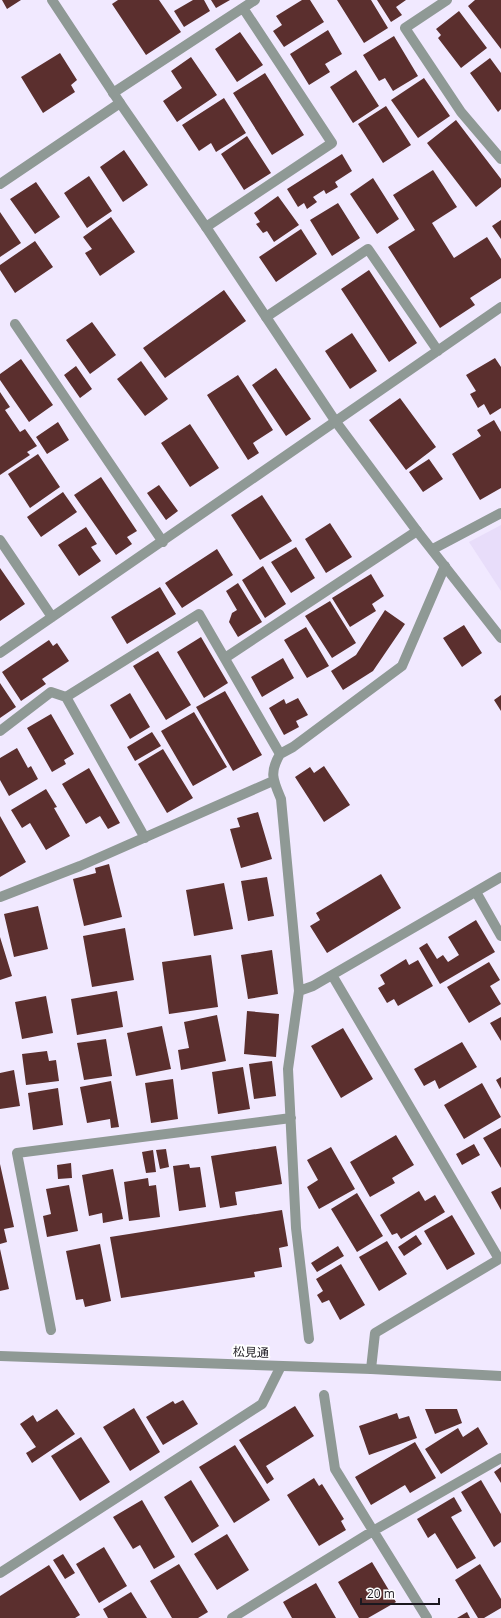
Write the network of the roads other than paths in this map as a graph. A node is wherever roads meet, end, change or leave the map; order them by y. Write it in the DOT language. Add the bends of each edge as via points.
graph roads {
  1 [pos="52,0"];
  2 [pos="255,0"];
  3 [pos="447,0"];
  4 [pos="243,8"];
  5 [pos="113,93"];
  6 [pos="120,103"];
  7 [pos="501,159"];
  8 [pos="0,184"];
  9 [pos="206,227"];
  10 [pos="501,308"];
  11 [pos="266,317"];
  12 [pos="15,324"];
  13 [pos="438,350"];
  14 [pos="336,422"];
  15 [pos="501,513"];
  16 [pos="417,532"];
  17 [pos="0,540"];
  18 [pos="162,542"];
  19 [pos="433,549"];
  20 [pos="445,566"];
  21 [pos="52,617"];
  22 [pos="501,638"];
  23 [pos="0,653"];
  24 [pos="225,658"];
  25 [pos="66,697"];
  26 [pos="0,731"];
  27 [pos="280,754"];
  28 [pos="273,781"];
  29 [pos="145,838"];
  30 [pos="501,877"];
  31 [pos="476,892"];
  32 [pos="0,897"];
  33 [pos="501,936"];
  34 [pos="332,975"];
  35 [pos="299,991"];
  36 [pos="291,1118"];
  37 [pos="500,1258"];
  38 [pos="51,1330"];
  39 [pos="309,1339"];
  40 [pos="0,1356"];
  41 [pos="281,1366"];
  42 [pos="371,1369"];
  43 [pos="501,1376"];
  44 [pos="324,1395"];
  45 [pos="501,1458"];
  46 [pos="373,1532"];
  47 [pos="0,1573"];
  48 [pos="232,1618"];
  49 [pos="427,1618"];
  1 -- 5 [label="street"];
  2 -- 4 [label="street"];
  3 -- 7 [label="street" via="404,28 461,112"];
  4 -- 5 [label="street"];
  4 -- 9 [label="street" via="332,143"];
  5 -- 6 [label="street"];
  6 -- 8 [label="street"];
  6 -- 9 [label="street"];
  9 -- 11 [label="street"];
  10 -- 13 [label="street"];
  11 -- 13 [label="street" via="368,249"];
  11 -- 14 [label="street"];
  12 -- 18 [label="street"];
  13 -- 14 [label="street"];
  14 -- 16 [label="street"];
  14 -- 18 [label="street"];
  15 -- 19 [label="street"];
  16 -- 19 [label="street"];
  16 -- 24 [label="street"];
  17 -- 21 [label="street"];
  18 -- 21 [label="street"];
  19 -- 20 [label="street"];
  20 -- 22 [label="street"];
  20 -- 27 [label="street" via="402,666"];
  21 -- 23 [label="street"];
  24 -- 25 [label="street" via="199,614"];
  24 -- 27 [label="street"];
  25 -- 26 [label="street" via="51,692"];
  25 -- 29 [label="street"];
  27 -- 28 [label="street" via="273,766"];
  28 -- 29 [label="street"];
  28 -- 35 [label="street" via="281,799"];
  29 -- 32 [label="street"];
  30 -- 31 [label="street"];
  31 -- 33 [label="street"];
  31 -- 34 [label="street"];
  34 -- 35 [label="street"];
  34 -- 37 [label="street"];
  35 -- 36 [label="street" via="288,1068"];
  36 -- 38 [label="street" via="17,1153"];
  36 -- 39 [label="street" via="296,1228"];
  37 -- 42 [label="street" via="375,1333"];
  40 -- 41 [label="street, 松見通"];
  41 -- 42 [label="street, 松見通"];
  41 -- 47 [label="street" via="262,1404"];
  42 -- 43 [label="street, 松見通"];
  44 -- 46 [label="street" via="335,1469"];
  45 -- 46 [label="street"];
  46 -- 48 [label="street"];
  46 -- 49 [label="street"];
}
